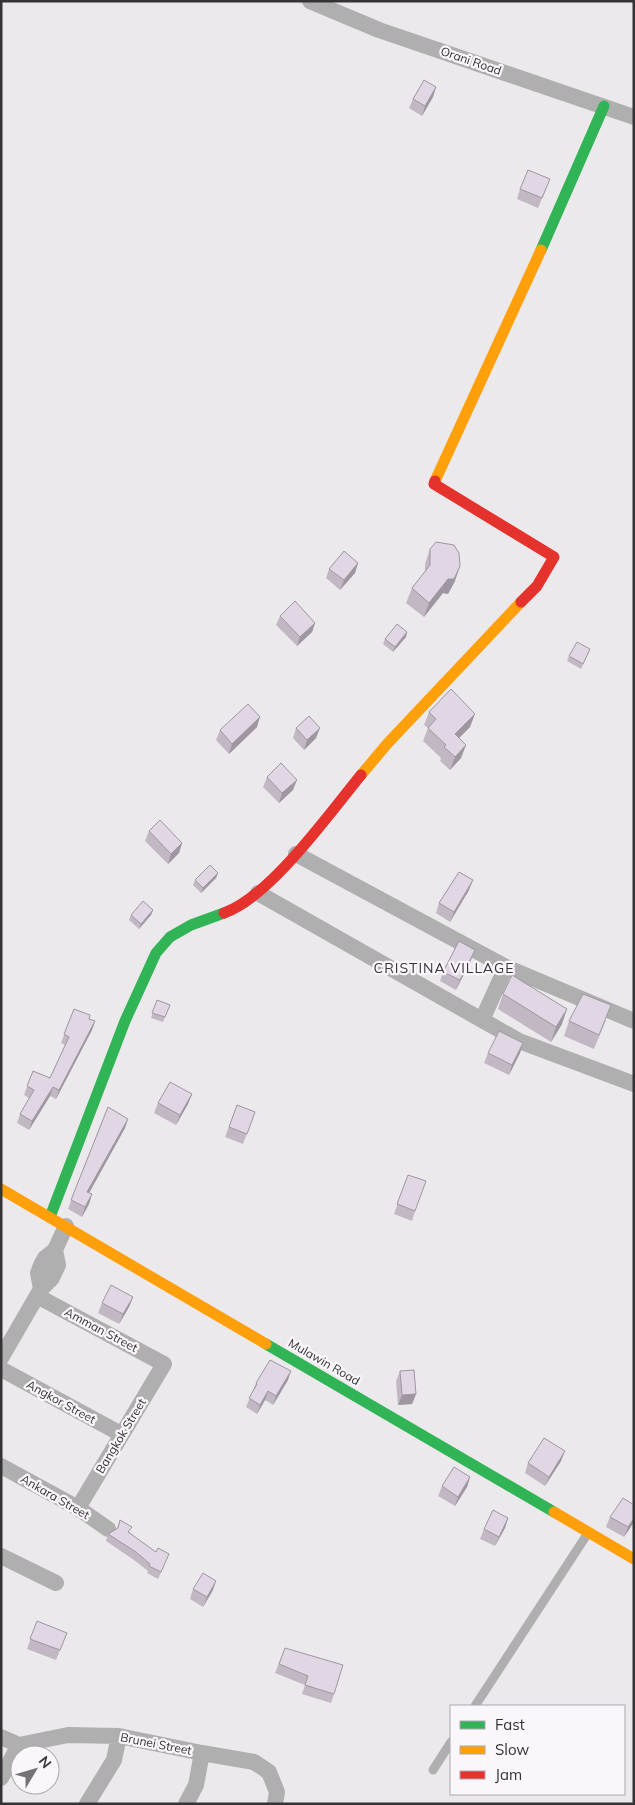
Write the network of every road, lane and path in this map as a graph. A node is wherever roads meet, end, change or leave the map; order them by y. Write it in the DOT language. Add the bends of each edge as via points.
graph roads {
  1 [pos="310,1"];
  2 [pos="604,106"];
  3 [pos="634,117"];
  4 [pos="296,854"];
  5 [pos="258,893"];
  6 [pos="506,967"];
  7 [pos="482,1020"];
  8 [pos="634,1021"];
  9 [pos="634,1084"];
  10 [pos="1,1189"];
  11 [pos="50,1216"];
  12 [pos="66,1226"];
  13 [pos="39,1292"];
  14 [pos="1,1358"];
  15 [pos="164,1364"];
  16 [pos="1,1369"];
  17 [pos="121,1434"];
  18 [pos="1,1466"];
  19 [pos="78,1508"];
  20 [pos="108,1529"];
  21 [pos="588,1533"];
  22 [pos="1,1556"];
  23 [pos="634,1559"];
  24 [pos="56,1583"];
  25 [pos="476,1705"];
  26 [pos="119,1736"];
  27 [pos="1,1737"];
  28 [pos="450,1744"];
  29 [pos="19,1745"];
  30 [pos="202,1753"];
  31 [pos="10,1762"];
  32 [pos="433,1770"];
  33 [pos="1,1778"];
  34 [pos="86,1804"];
  35 [pos="186,1804"];
  36 [pos="275,1804"];
  1 -- 2 [label="street, Orani Road" via="379,30"];
  2 -- 3 [label="street, Orani Road"];
  2 -- 4 [label="street" via="434,484 554,557 537,586 387,744"];
  4 -- 5 [label="street"];
  4 -- 6 [label="street"];
  5 -- 7 [label="street"];
  5 -- 11 [label="street" via="232,911 191,925 170,937 156,953 125,1021"];
  6 -- 7 [label="street"];
  6 -- 8 [label="street"];
  7 -- 9 [label="street" via="519,1041"];
  10 -- 11 [label="street, Mulawin Road"];
  11 -- 12 [label="street, Mulawin Road"];
  12 -- 13 [label="street" via="55,1250 58,1265 52,1278"];
  12 -- 21 [label="street, Mulawin Road"];
  13 -- 14 [label="street"];
  13 -- 15 [label="street, Amman Street"];
  15 -- 17 [label="street, Bangkok Street"];
  16 -- 17 [label="street, Angkor Street"];
  17 -- 19 [label="street, Bangkok Street"];
  18 -- 19 [label="street, Ankara Street"];
  19 -- 20 [label="street, Ankara Street"];
  21 -- 23 [label="street, Mulawin Road"];
  21 -- 25 [label="lane"];
  22 -- 24 [label="street"];
  26 -- 29 [label="street, Brunei Street" via="68,1735"];
  26 -- 30 [label="street, Brunei Street"];
  26 -- 34 [label="street" via="114,1760"];
  27 -- 29 [label="street"];
  28 -- 32 [label="lane"];
  30 -- 35 [label="street" via="196,1785"];
  30 -- 36 [label="street, Brunei Street" via="254,1762 269,1772 278,1792"];
  31 -- 33 [label="street"];
}
